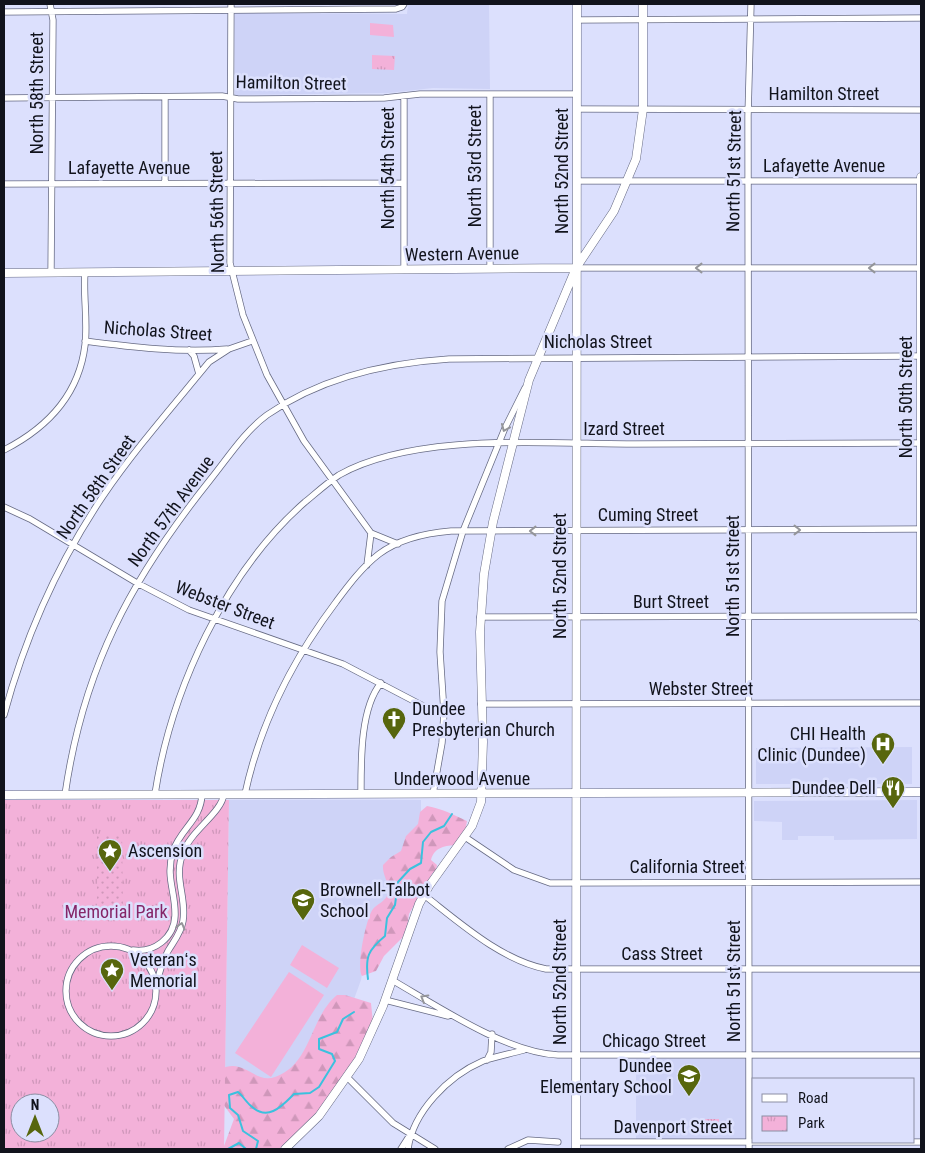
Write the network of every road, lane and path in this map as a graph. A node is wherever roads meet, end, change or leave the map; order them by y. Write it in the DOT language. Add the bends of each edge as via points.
graph roads {
  1 [pos="50,4"];
  2 [pos="577,4"];
  3 [pos="643,4"];
  4 [pos="751,4"];
  5 [pos="403,6"];
  6 [pos="231,7"];
  7 [pos="51,11"];
  8 [pos="4,12"];
  9 [pos="921,18"];
  10 [pos="643,19"];
  11 [pos="751,19"];
  12 [pos="577,20"];
  13 [pos="490,94"];
  14 [pos="577,94"];
  15 [pos="404,96"];
  16 [pos="165,97"];
  17 [pos="4,98"];
  18 [pos="52,98"];
  19 [pos="230,98"];
  20 [pos="577,109"];
  21 [pos="643,109"];
  22 [pos="749,109"];
  23 [pos="921,110"];
  24 [pos="921,177"];
  25 [pos="577,181"];
  26 [pos="748,181"];
  27 [pos="921,181"];
  28 [pos="628,182"];
  29 [pos="165,183"];
  30 [pos="404,183"];
  31 [pos="4,184"];
  32 [pos="52,184"];
  33 [pos="230,184"];
  34 [pos="921,224"];
  35 [pos="576,268"];
  36 [pos="748,268"];
  37 [pos="921,268"];
  38 [pos="490,269"];
  39 [pos="404,270"];
  40 [pos="231,271"];
  41 [pos="85,272"];
  42 [pos="4,273"];
  43 [pos="51,273"];
  44 [pos="921,316"];
  45 [pos="85,341"];
  46 [pos="252,341"];
  47 [pos="229,349"];
  48 [pos="189,350"];
  49 [pos="921,356"];
  50 [pos="576,357"];
  51 [pos="748,357"];
  52 [pos="538,358"];
  53 [pos="199,374"];
  54 [pos="529,380"];
  55 [pos="283,406"];
  56 [pos="921,411"];
  57 [pos="921,443"];
  58 [pos="499,444"];
  59 [pos="512,444"];
  60 [pos="576,444"];
  61 [pos="748,444"];
  62 [pos="4,450"];
  63 [pos="332,480"];
  64 [pos="6,508"];
  65 [pos="4,516"];
  66 [pos="921,519"];
  67 [pos="921,529"];
  68 [pos="748,530"];
  69 [pos="463,531"];
  70 [pos="491,531"];
  71 [pos="575,531"];
  72 [pos="371,533"];
  73 [pos="73,544"];
  74 [pos="398,544"];
  75 [pos="367,565"];
  76 [pos="137,583"];
  77 [pos="480,617"];
  78 [pos="575,617"];
  79 [pos="748,617"];
  80 [pos="921,617"];
  81 [pos="214,621"];
  82 [pos="303,650"];
  83 [pos="381,683"];
  84 [pos="748,703"];
  85 [pos="921,703"];
  86 [pos="481,704"];
  87 [pos="575,704"];
  88 [pos="444,713"];
  89 [pos="4,715"];
  90 [pos="921,792"];
  91 [pos="575,793"];
  92 [pos="749,793"];
  93 [pos="65,794"];
  94 [pos="155,794"];
  95 [pos="202,794"];
  96 [pos="224,794"];
  97 [pos="245,794"];
  98 [pos="361,794"];
  99 [pos="433,794"];
  100 [pos="482,794"];
  101 [pos="4,795"];
  102 [pos="465,837"];
  103 [pos="575,882"];
  104 [pos="748,882"];
  105 [pos="921,882"];
  106 [pos="424,895"];
  107 [pos="130,950"];
  108 [pos="575,969"];
  109 [pos="749,969"];
  110 [pos="921,969"];
  111 [pos="392,980"];
  112 [pos="156,986"];
  113 [pos="385,1000"];
  114 [pos="455,1017"];
  115 [pos="492,1034"];
  116 [pos="524,1050"];
  117 [pos="921,1055"];
  118 [pos="575,1056"];
  119 [pos="749,1056"];
  120 [pos="487,1060"];
  121 [pos="348,1078"];
  122 [pos="410,1135"];
  123 [pos="558,1142"];
  124 [pos="878,1143"];
  125 [pos="576,1146"];
  126 [pos="749,1146"];
  127 [pos="285,1149"];
  128 [pos="401,1149"];
  129 [pos="408,1149"];
  130 [pos="434,1149"];
  131 [pos="508,1149"];
  1 -- 7 [label="street, North 58th Street"];
  2 -- 12 [label="street, North 52nd Street"];
  3 -- 10 [label="street"];
  4 -- 11 [label="street, North 51st Street"];
  5 -- 6 [label="street"];
  6 -- 7 [label="street"];
  6 -- 19 [label="street, North 56th Street"];
  7 -- 8 [label="street"];
  7 -- 18 [label="street, North 58th Street"];
  9 -- 11 [label="street"];
  10 -- 11 [label="street"];
  10 -- 12 [label="street"];
  10 -- 21 [label="street"];
  11 -- 22 [label="street, North 51st Street"];
  12 -- 14 [label="street, North 52nd Street"];
  13 -- 14 [label="street, Hamilton Street"];
  13 -- 15 [label="street, Hamilton Street"];
  13 -- 38 [label="street, North 53rd Street"];
  14 -- 20 [label="street, North 52nd Street"];
  15 -- 19 [label="street, Hamilton Street"];
  15 -- 30 [label="street, North 54th Street"];
  16 -- 18 [label="street, Hamilton Street"];
  16 -- 19 [label="street, Hamilton Street"];
  16 -- 29 [label="street"];
  17 -- 18 [label="street, Hamilton Street"];
  18 -- 32 [label="street, North 58th Street"];
  19 -- 33 [label="street, North 56th Street"];
  20 -- 21 [label="street, Hamilton Street"];
  20 -- 25 [label="street, North 52nd Street"];
  21 -- 22 [label="street, Hamilton Street"];
  21 -- 28 [label="street" via="638,148"];
  22 -- 23 [label="street, Hamilton Street"];
  22 -- 26 [label="street, North 51st Street"];
  24 -- 27 [label="street, North 50th Street"];
  25 -- 28 [label="street, Lafayette Avenue"];
  25 -- 35 [label="street, North 52nd Street"];
  26 -- 27 [label="street, Lafayette Avenue"];
  26 -- 28 [label="street, Lafayette Avenue"];
  26 -- 36 [label="street, North 51st Street"];
  27 -- 34 [label="street, North 50th Street"];
  28 -- 35 [label="street" via="614,210"];
  29 -- 32 [label="street, Lafayette Avenue"];
  29 -- 33 [label="street, Lafayette Avenue"];
  30 -- 33 [label="street, Lafayette Avenue"];
  30 -- 39 [label="street, North 54th Street"];
  31 -- 32 [label="street, Lafayette Avenue"];
  32 -- 43 [label="street, North 58th Street"];
  33 -- 40 [label="street, North 56th Street"];
  34 -- 37 [label="street, North 50th Street"];
  36 -- 35 [label="street, Western Avenue, one-way"];
  35 -- 38 [label="street, Western Avenue"];
  35 -- 50 [label="street, North 52nd Street"];
  35 -- 52 [label="street"];
  37 -- 36 [label="street, Western Avenue, one-way"];
  36 -- 51 [label="street, North 51st Street"];
  37 -- 44 [label="street, North 50th Street"];
  38 -- 39 [label="street, Western Avenue"];
  39 -- 40 [label="street, Western Avenue"];
  40 -- 41 [label="street, Western Avenue"];
  40 -- 46 [label="street, North 56th Street"];
  41 -- 43 [label="street, Western Avenue"];
  41 -- 45 [label="street"];
  42 -- 43 [label="street, Western Avenue"];
  44 -- 49 [label="street, North 50th Street"];
  45 -- 48 [label="street, Nicholas Street"];
  45 -- 62 [label="street" via="76,380 59,409 33,434"];
  46 -- 47 [label="street, North 58th Street"];
  46 -- 55 [label="street, North 56th Street"];
  47 -- 48 [label="street, Nicholas Street"];
  47 -- 53 [label="street, North 58th Street" via="209,362"];
  48 -- 53 [label="street"];
  49 -- 51 [label="street, Nicholas Street"];
  49 -- 56 [label="street, North 50th Street"];
  50 -- 51 [label="street, Nicholas Street"];
  50 -- 52 [label="street, Nicholas Street"];
  50 -- 60 [label="street, North 52nd Street"];
  51 -- 61 [label="street, North 51st Street"];
  52 -- 54 [label="street"];
  52 -- 55 [label="street, Nicholas Street" via="449,359 386,366 321,387"];
  53 -- 73 [label="street, North 58th Street" via="114,481"];
  54 -- 58 [label="street, one-way"];
  54 -- 59 [label="street"];
  55 -- 63 [label="street, North 56th Street"];
  55 -- 76 [label="street, North 57th Avenue" via="259,422 224,464 174,525"];
  56 -- 57 [label="street, North 50th Street"];
  57 -- 61 [label="street, Izard Street"];
  57 -- 66 [label="street, North 50th Street"];
  58 -- 59 [label="street, Izard Street"];
  58 -- 63 [label="street, Izard Street" via="399,453 369,462"];
  58 -- 69 [label="street"];
  59 -- 60 [label="street, Izard Street"];
  59 -- 70 [label="street"];
  60 -- 61 [label="street, Izard Street"];
  60 -- 71 [label="street, North 52nd Street"];
  61 -- 68 [label="street, North 51st Street"];
  63 -- 72 [label="street, North 56th Street"];
  63 -- 81 [label="street, Izard Street" via="266,541"];
  64 -- 65 [label="street"];
  64 -- 73 [label="street, Webster Street"];
  66 -- 67 [label="street, North 50th Street"];
  68 -- 67 [label="street, Cuming Street, one-way"];
  67 -- 80 [label="street, North 50th Street"];
  68 -- 71 [label="street, Cuming Street"];
  68 -- 79 [label="street, North 51st Street"];
  69 -- 70 [label="street, Cuming Street"];
  69 -- 74 [label="street, Cuming Street" via="427,534"];
  69 -- 88 [label="street" via="442,602 440,652"];
  71 -- 70 [label="street, Cuming Street, one-way"];
  70 -- 77 [label="street"];
  71 -- 78 [label="street, North 52nd Street"];
  72 -- 74 [label="street"];
  72 -- 75 [label="street"];
  73 -- 76 [label="street, Webster Street"];
  73 -- 89 [label="street, North 58th Street" via="21,657"];
  74 -- 75 [label="street, Cuming Street" via="380,553"];
  75 -- 82 [label="street" via="342,594"];
  76 -- 81 [label="street, Webster Street"];
  76 -- 93 [label="street, North 57th Avenue" via="93,679 72,750"];
  77 -- 78 [label="street, Burt Street"];
  77 -- 86 [label="street"];
  78 -- 79 [label="street, Burt Street"];
  78 -- 87 [label="street, North 52nd Street"];
  79 -- 80 [label="street, Burt Street"];
  79 -- 84 [label="street, North 51st Street"];
  81 -- 82 [label="street, Webster Street"];
  81 -- 94 [label="street, Izard Street" via="176,712"];
  82 -- 83 [label="street, Webster Street"];
  82 -- 97 [label="street" via="270,716"];
  83 -- 88 [label="street, Webster Street" via="431,710"];
  83 -- 98 [label="street" via="374,693 366,720"];
  84 -- 85 [label="street, Webster Street"];
  84 -- 87 [label="street, Webster Street"];
  84 -- 92 [label="street, North 51st Street"];
  86 -- 87 [label="street, Webster Street"];
  86 -- 100 [label="street"];
  87 -- 91 [label="street, North 52nd Street"];
  88 -- 99 [label="street"];
  90 -- 92 [label="street, Underwood Avenue"];
  91 -- 92 [label="street, Underwood Avenue"];
  91 -- 100 [label="street, Underwood Avenue"];
  91 -- 103 [label="street, North 52nd Street"];
  92 -- 104 [label="street, North 51st Street"];
  93 -- 94 [label="street, Underwood Avenue"];
  93 -- 101 [label="street, Underwood Avenue"];
  94 -- 95 [label="street, Underwood Avenue"];
  95 -- 96 [label="street, Underwood Avenue"];
  95 -- 107 [label="street" via="200,810 177,840 171,859 170,884 175,914 172,929 155,947 143,951"];
  96 -- 97 [label="street, Underwood Avenue"];
  112 -- 96 [label="street, one-way" via="163,961 183,923 178,877 183,852 195,832 220,806"];
  97 -- 98 [label="street, Underwood Avenue"];
  98 -- 99 [label="street, Underwood Avenue"];
  99 -- 100 [label="street, Underwood Avenue"];
  100 -- 102 [label="street" via="478,812"];
  102 -- 103 [label="street, California Street" via="528,876 550,883"];
  102 -- 106 [label="street"];
  103 -- 104 [label="street, California Street"];
  103 -- 108 [label="street, North 52nd Street"];
  104 -- 105 [label="street, California Street"];
  104 -- 109 [label="street, North 51st Street"];
  106 -- 108 [label="street, Cass Street" via="519,960 546,968"];
  106 -- 111 [label="street" via="410,925"];
  107 -- 112 [label="street" via="147,963"];
  107 -- 112 [label="street" via="116,946 101,947 76,963 66,991 68,1006 76,1019 100,1035 130,1033 151,1013"];
  108 -- 109 [label="street, Cass Street"];
  108 -- 118 [label="street, North 52nd Street"];
  109 -- 110 [label="street, Cass Street"];
  109 -- 119 [label="street, North 51st Street"];
  111 -- 113 [label="street"];
  114 -- 111 [label="street, Chicago Street, one-way"];
  113 -- 114 [label="street, Chicago Street"];
  113 -- 121 [label="street" via="369,1040"];
  114 -- 115 [label="street, Chicago Street"];
  115 -- 116 [label="street, Chicago Street"];
  115 -- 120 [label="street"];
  116 -- 118 [label="street, Chicago Street"];
  116 -- 120 [label="street"];
  117 -- 119 [label="street, Chicago Street"];
  118 -- 119 [label="street, Chicago Street"];
  118 -- 125 [label="street, North 52nd Street"];
  119 -- 126 [label="street, North 51st Street"];
  120 -- 122 [label="street" via="458,1076 440,1092"];
  121 -- 122 [label="street" via="382,1114"];
  121 -- 127 [label="street" via="319,1116"];
  122 -- 128 [label="street"];
  122 -- 129 [label="street"];
  122 -- 130 [label="street"];
  123 -- 131 [label="street" via="528,1140"];
  124 -- 126 [label="street, Davenport Street"];
  125 -- 126 [label="street, Davenport Street"];
}
